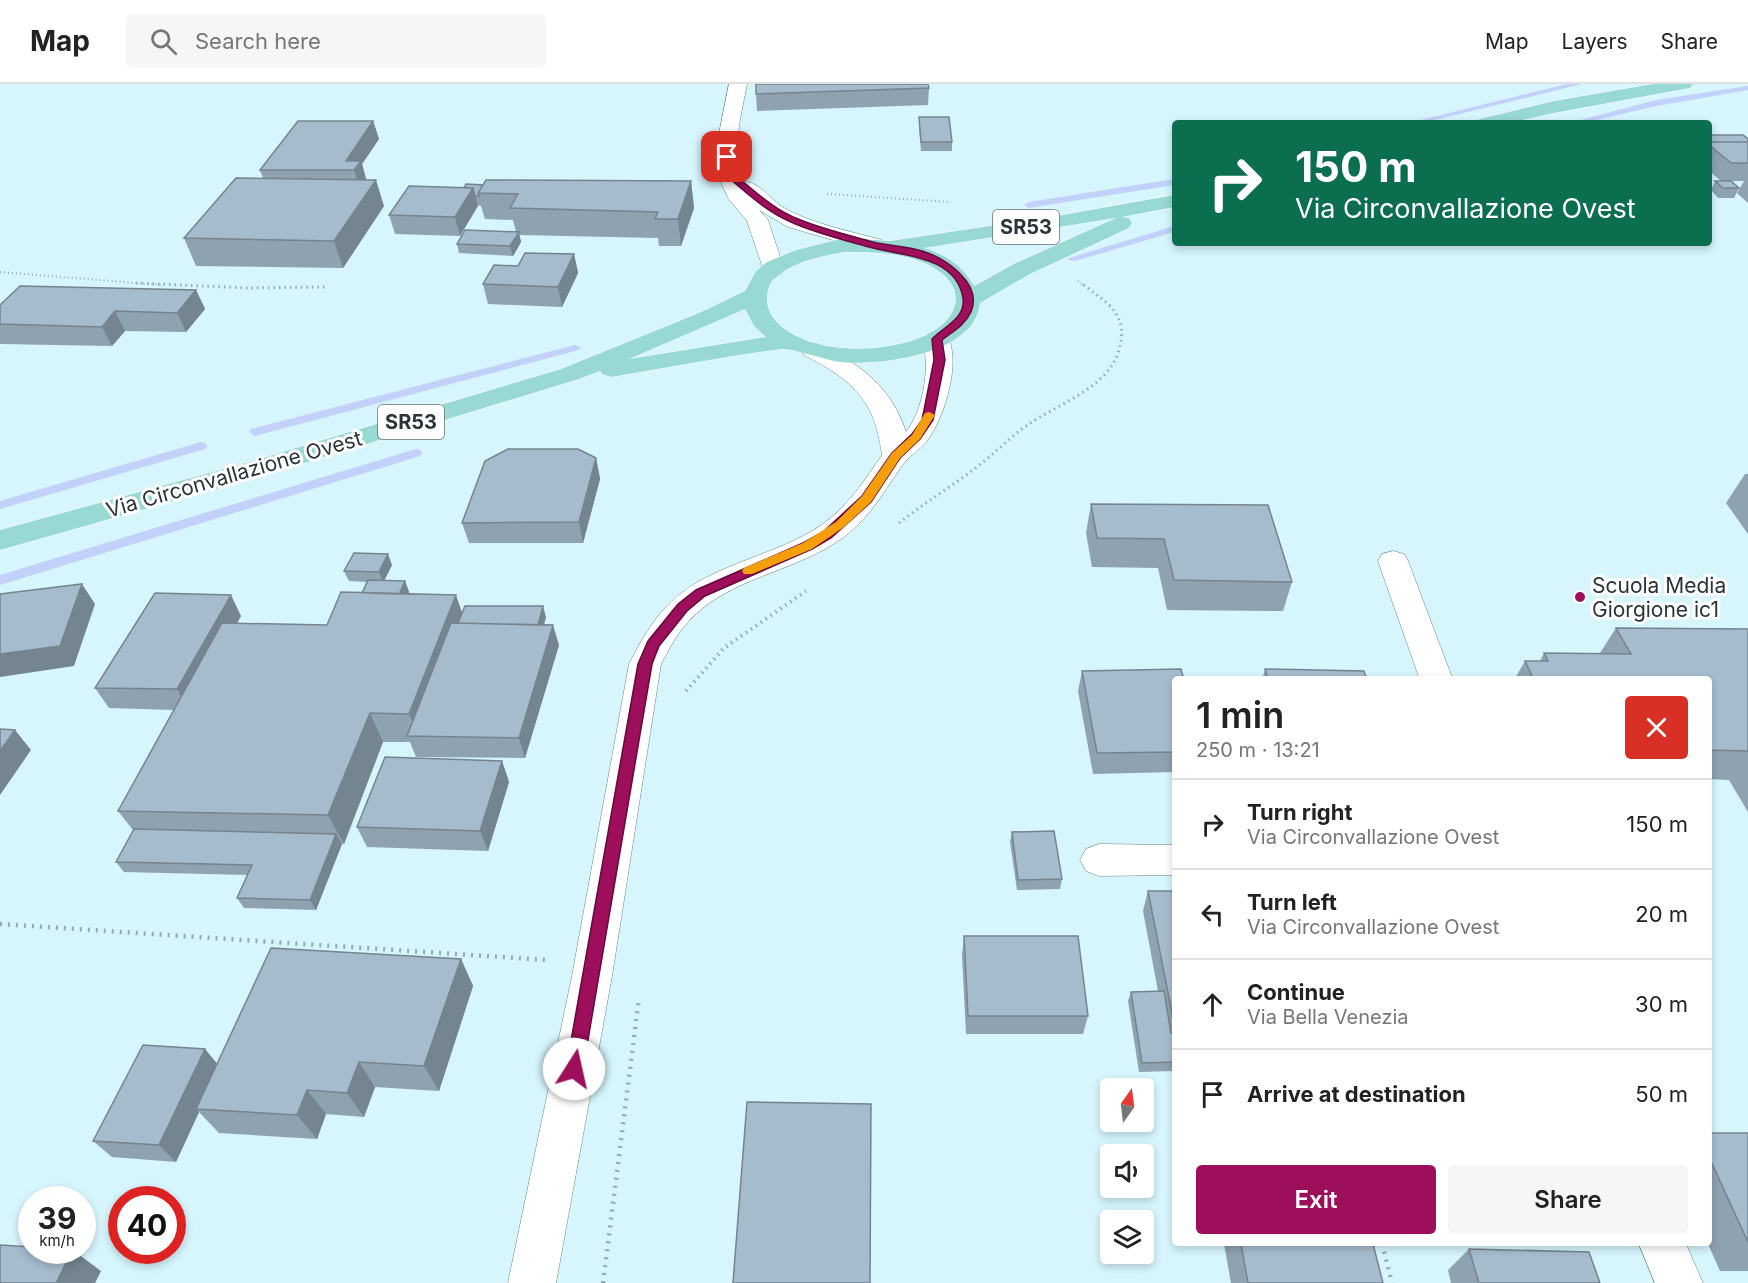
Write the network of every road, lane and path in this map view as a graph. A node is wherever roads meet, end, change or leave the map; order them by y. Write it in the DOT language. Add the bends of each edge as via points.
graph roads {
  1 [pos="738,84"];
  2 [pos="1684,84"];
  3 [pos="1499,120"];
  4 [pos="727,173"];
  5 [pos="821,194"];
  6 [pos="1169,202"];
  7 [pos="958,204"];
  8 [pos="881,246"];
  9 [pos="773,269"];
  10 [pos="0,272"];
  11 [pos="1073,277"];
  12 [pos="328,287"];
  13 [pos="755,295"];
  14 [pos="969,299"];
  15 [pos="937,339"];
  16 [pos="801,346"];
  17 [pos="570,374"];
  18 [pos="896,456"];
  19 [pos="893,528"];
  20 [pos="0,540"];
  21 [pos="1393,561"];
  22 [pos="809,589"];
  23 [pos="1436,676"];
  24 [pos="684,702"];
  25 [pos="1099,860"];
  26 [pos="1172,860"];
  27 [pos="0,924"];
  28 [pos="550,961"];
  29 [pos="639,997"];
  30 [pos="1383,1246"];
  31 [pos="1663,1246"];
  32 [pos="532,1283"];
  33 [pos="603,1283"];
  34 [pos="1392,1283"];
  35 [pos="1679,1283"];
  1 -- 4 [label="street" via="728,139"];
  2 -- 3 [label="main road"];
  4 -- 8 [label="street" via="774,211 796,222"];
  4 -- 9 [label="street" via="738,198 757,220"];
  5 -- 7 [label="path"];
  6 -- 8 [label="main road, SR53"];
  6 -- 14 [label="main road, SR53" via="1054,253"];
  8 -- 9 [label="main road, SR53" via="845,245 817,250"];
  8 -- 14 [label="main road, SR53" via="920,253 945,265 962,281"];
  9 -- 13 [label="main road, SR53" via="761,281"];
  10 -- 12 [label="path" via="127,284"];
  11 -- 19 [label="path" via="1115,309 1118,316 1118,354 1110,367"];
  13 -- 16 [label="main road, Via Circonvallazione Ovest / SR53" via="756,312 768,328"];
  13 -- 17 [label="main road, Via Circonvallazione Ovest / SR53"];
  14 -- 15 [label="main road, Via Circonvallazione Ovest / SR53" via="960,321"];
  15 -- 16 [label="main road, Via Circonvallazione Ovest / SR53" via="891,354 864,356"];
  15 -- 18 [label="street" via="939,360 928,420"];
  16 -- 17 [label="main road, Via Circonvallazione Ovest / SR53"];
  16 -- 18 [label="street" via="839,363 862,379 880,399 892,427"];
  17 -- 20 [label="main road, Via Circonvallazione Ovest / SR53" via="252,470"];
  18 -- 32 [label="street" via="866,499 827,535 700,593 682,608 653,644 645,664 592,976"];
  21 -- 23 [label="street"];
  22 -- 24 [label="path" via="724,648 686,691"];
  25 -- 26 [label="street"];
  27 -- 28 [label="path"];
  29 -- 33 [label="path"];
  30 -- 34 [label="path"];
  31 -- 35 [label="street"];
}
